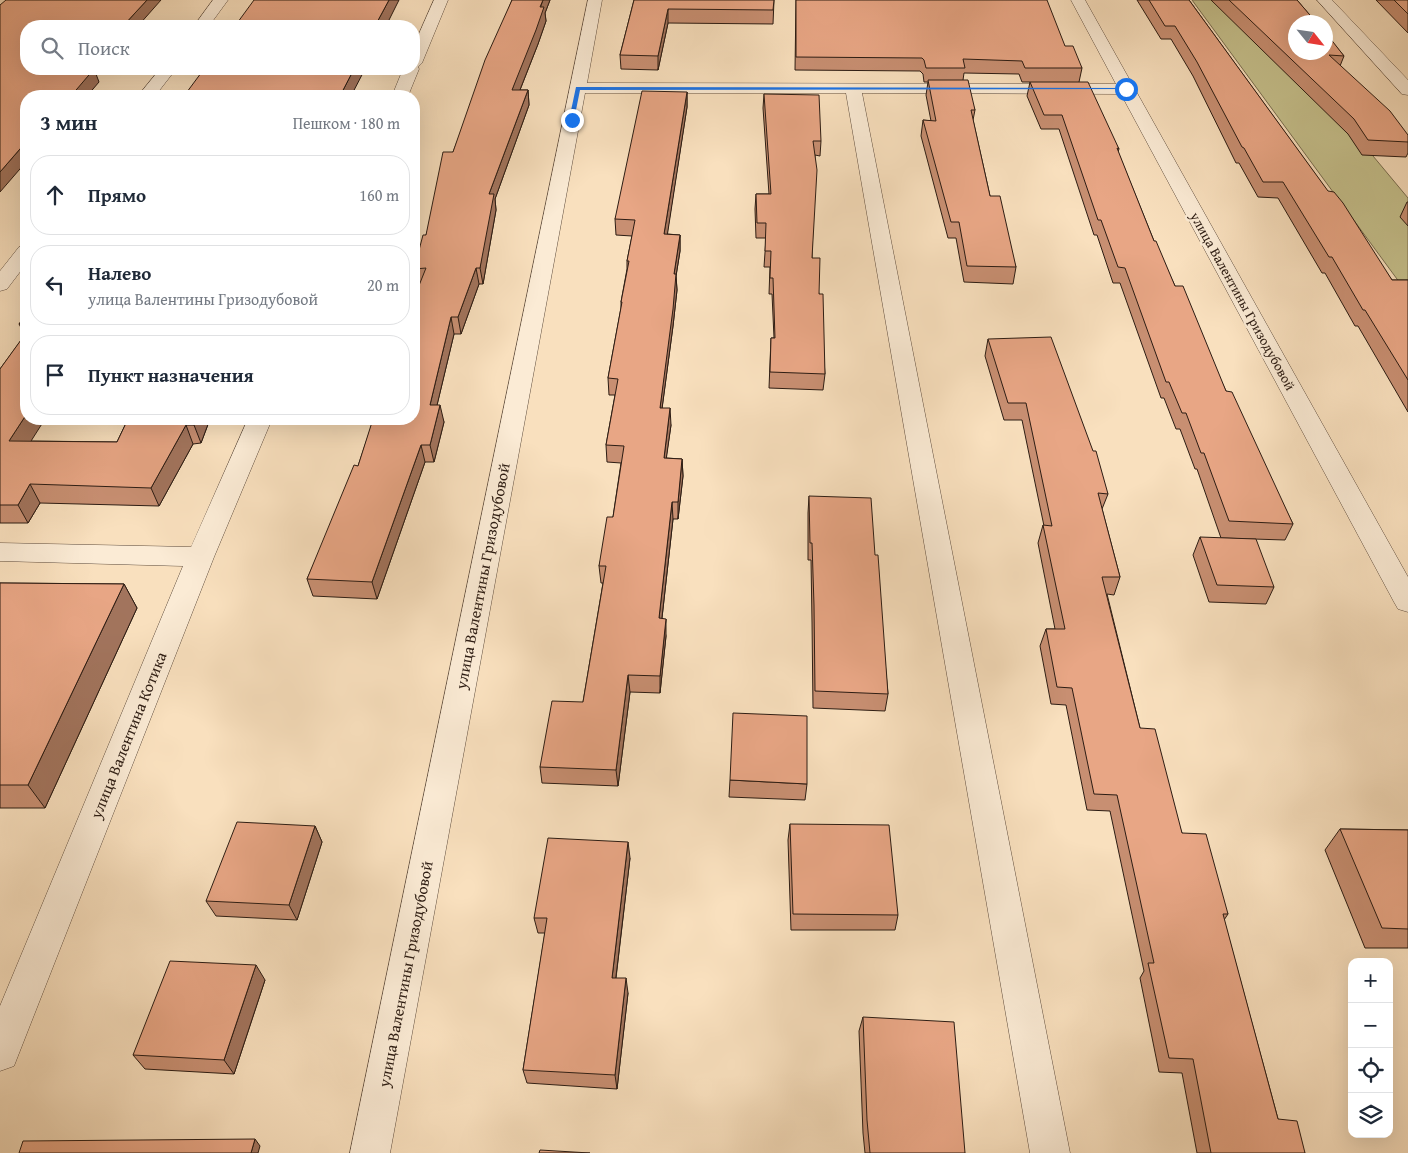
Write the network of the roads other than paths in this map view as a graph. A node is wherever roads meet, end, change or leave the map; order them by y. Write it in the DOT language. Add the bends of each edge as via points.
graph roads {
  1 [pos="221,0"];
  2 [pos="441,0"];
  3 [pos="595,0"];
  4 [pos="1078,0"];
  5 [pos="1324,0"];
  6 [pos="205,20"];
  7 [pos="420,49"];
  8 [pos="163,75"];
  9 [pos="409,75"];
  10 [pos="578,88"];
  11 [pos="853,88"];
  12 [pos="1126,89"];
  13 [pos="151,90"];
  14 [pos="402,90"];
  15 [pos="1408,90"];
  16 [pos="20,259"];
  17 [pos="0,285"];
  18 [pos="257,425"];
  19 [pos="0,552"];
  20 [pos="200,557"];
  21 [pos="1408,602"];
  22 [pos="0,1052"];
  23 [pos="370,1153"];
  24 [pos="1050,1153"];
  1 -- 6 [label="street"];
  2 -- 7 [label="street"];
  3 -- 10 [label="street, улица Валентины Гризодубовой"];
  4 -- 12 [label="street, улица Валентины Гризодубовой"];
  5 -- 15 [label="street"];
  8 -- 13 [label="street"];
  9 -- 14 [label="street"];
  10 -- 11 [label="street"];
  10 -- 23 [label="street, улица Валентины Гризодубовой"];
  11 -- 12 [label="street"];
  11 -- 24 [label="street"];
  12 -- 21 [label="street, улица Валентины Гризодубовой"];
  16 -- 17 [label="street"];
  18 -- 20 [label="street, улица Валентина Котика"];
  19 -- 20 [label="street"];
  20 -- 22 [label="street, улица Валентина Котика"];
}
